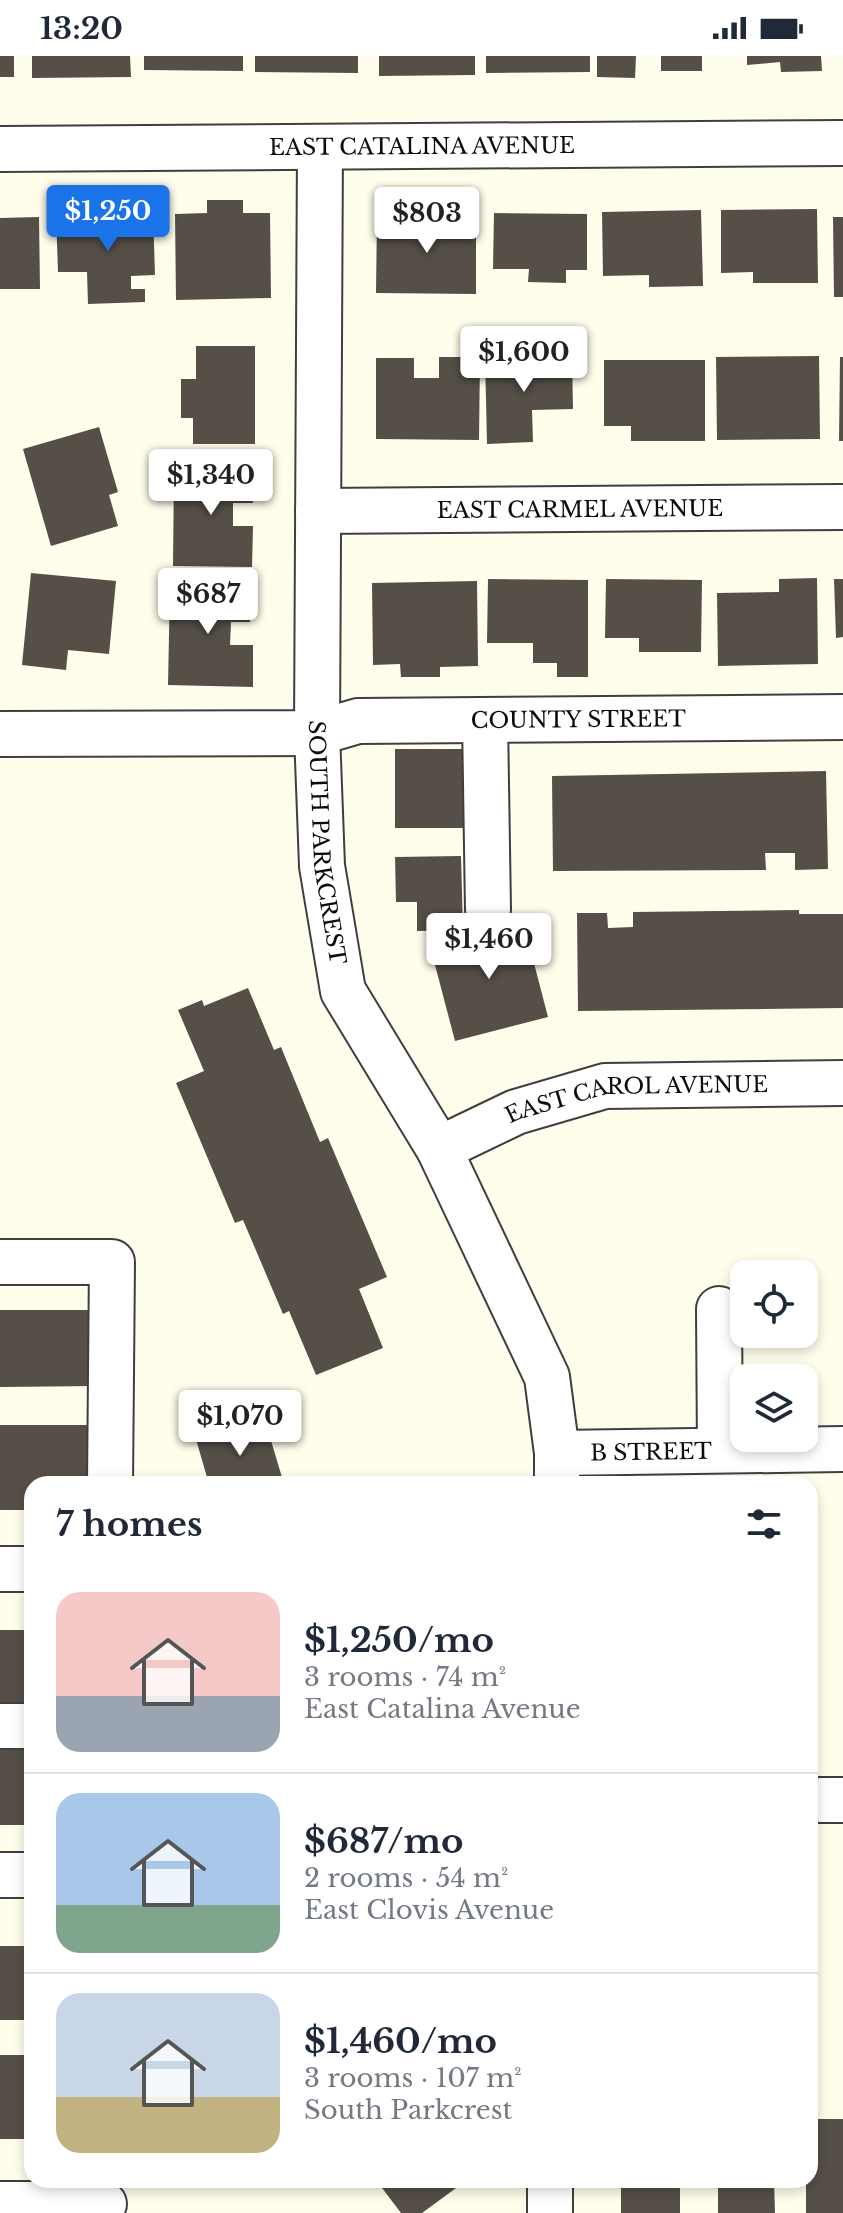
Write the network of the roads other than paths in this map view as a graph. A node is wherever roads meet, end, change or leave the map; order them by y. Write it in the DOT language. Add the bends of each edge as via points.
graph roads {
  1 [pos="843,143"];
  2 [pos="320,147"];
  3 [pos="0,149"];
  4 [pos="843,507"];
  5 [pos="318,511"];
  6 [pos="843,717"];
  7 [pos="485,720"];
  8 [pos="317,733"];
  9 [pos="0,734"];
  10 [pos="488,910"];
  11 [pos="843,1083"];
  12 [pos="439,1149"];
  13 [pos="0,1262"];
  14 [pos="719,1309"];
  15 [pos="843,1449"];
  16 [pos="720,1450"];
  17 [pos="557,1469"];
  18 [pos="110,1476"];
  19 [pos="0,1569"];
  20 [pos="24,1569"];
  21 [pos="0,1726"];
  22 [pos="24,1726"];
  23 [pos="818,1800"];
  24 [pos="843,1800"];
  25 [pos="0,1875"];
  26 [pos="24,1875"];
  27 [pos="550,2188"];
  28 [pos="104,2199"];
  29 [pos="0,2204"];
  30 [pos="550,2213"];
  1 -- 2 [label="street, EAST CATALINA AVENUE"];
  2 -- 3 [label="street, EAST CATALINA AVENUE"];
  2 -- 5 [label="street, SOUTH PARKCREST"];
  4 -- 5 [label="street, EAST CARMEL AVENUE"];
  5 -- 8 [label="street, SOUTH PARKCREST"];
  6 -- 7 [label="street, COUNTY STREET"];
  7 -- 8 [label="street, COUNTY STREET" via="358,721"];
  7 -- 10 [label="street"];
  8 -- 9 [label="street, COUNTY STREET"];
  8 -- 12 [label="street, SOUTH PARKCREST" via="322,866 343,991"];
  11 -- 12 [label="street, EAST CAROL AVENUE" via="605,1086 516,1112"];
  12 -- 17 [label="street, SOUTH PARKCREST" via="547,1377"];
  13 -- 18 [label="street" via="112,1262"];
  14 -- 16 [label="street"];
  15 -- 16 [label="street, B STREET"];
  16 -- 17 [label="street, B STREET"];
  19 -- 20 [label="street"];
  21 -- 22 [label="street"];
  23 -- 24 [label="street"];
  25 -- 26 [label="street"];
  27 -- 30 [label="street"];
  28 -- 29 [label="street"];
}
